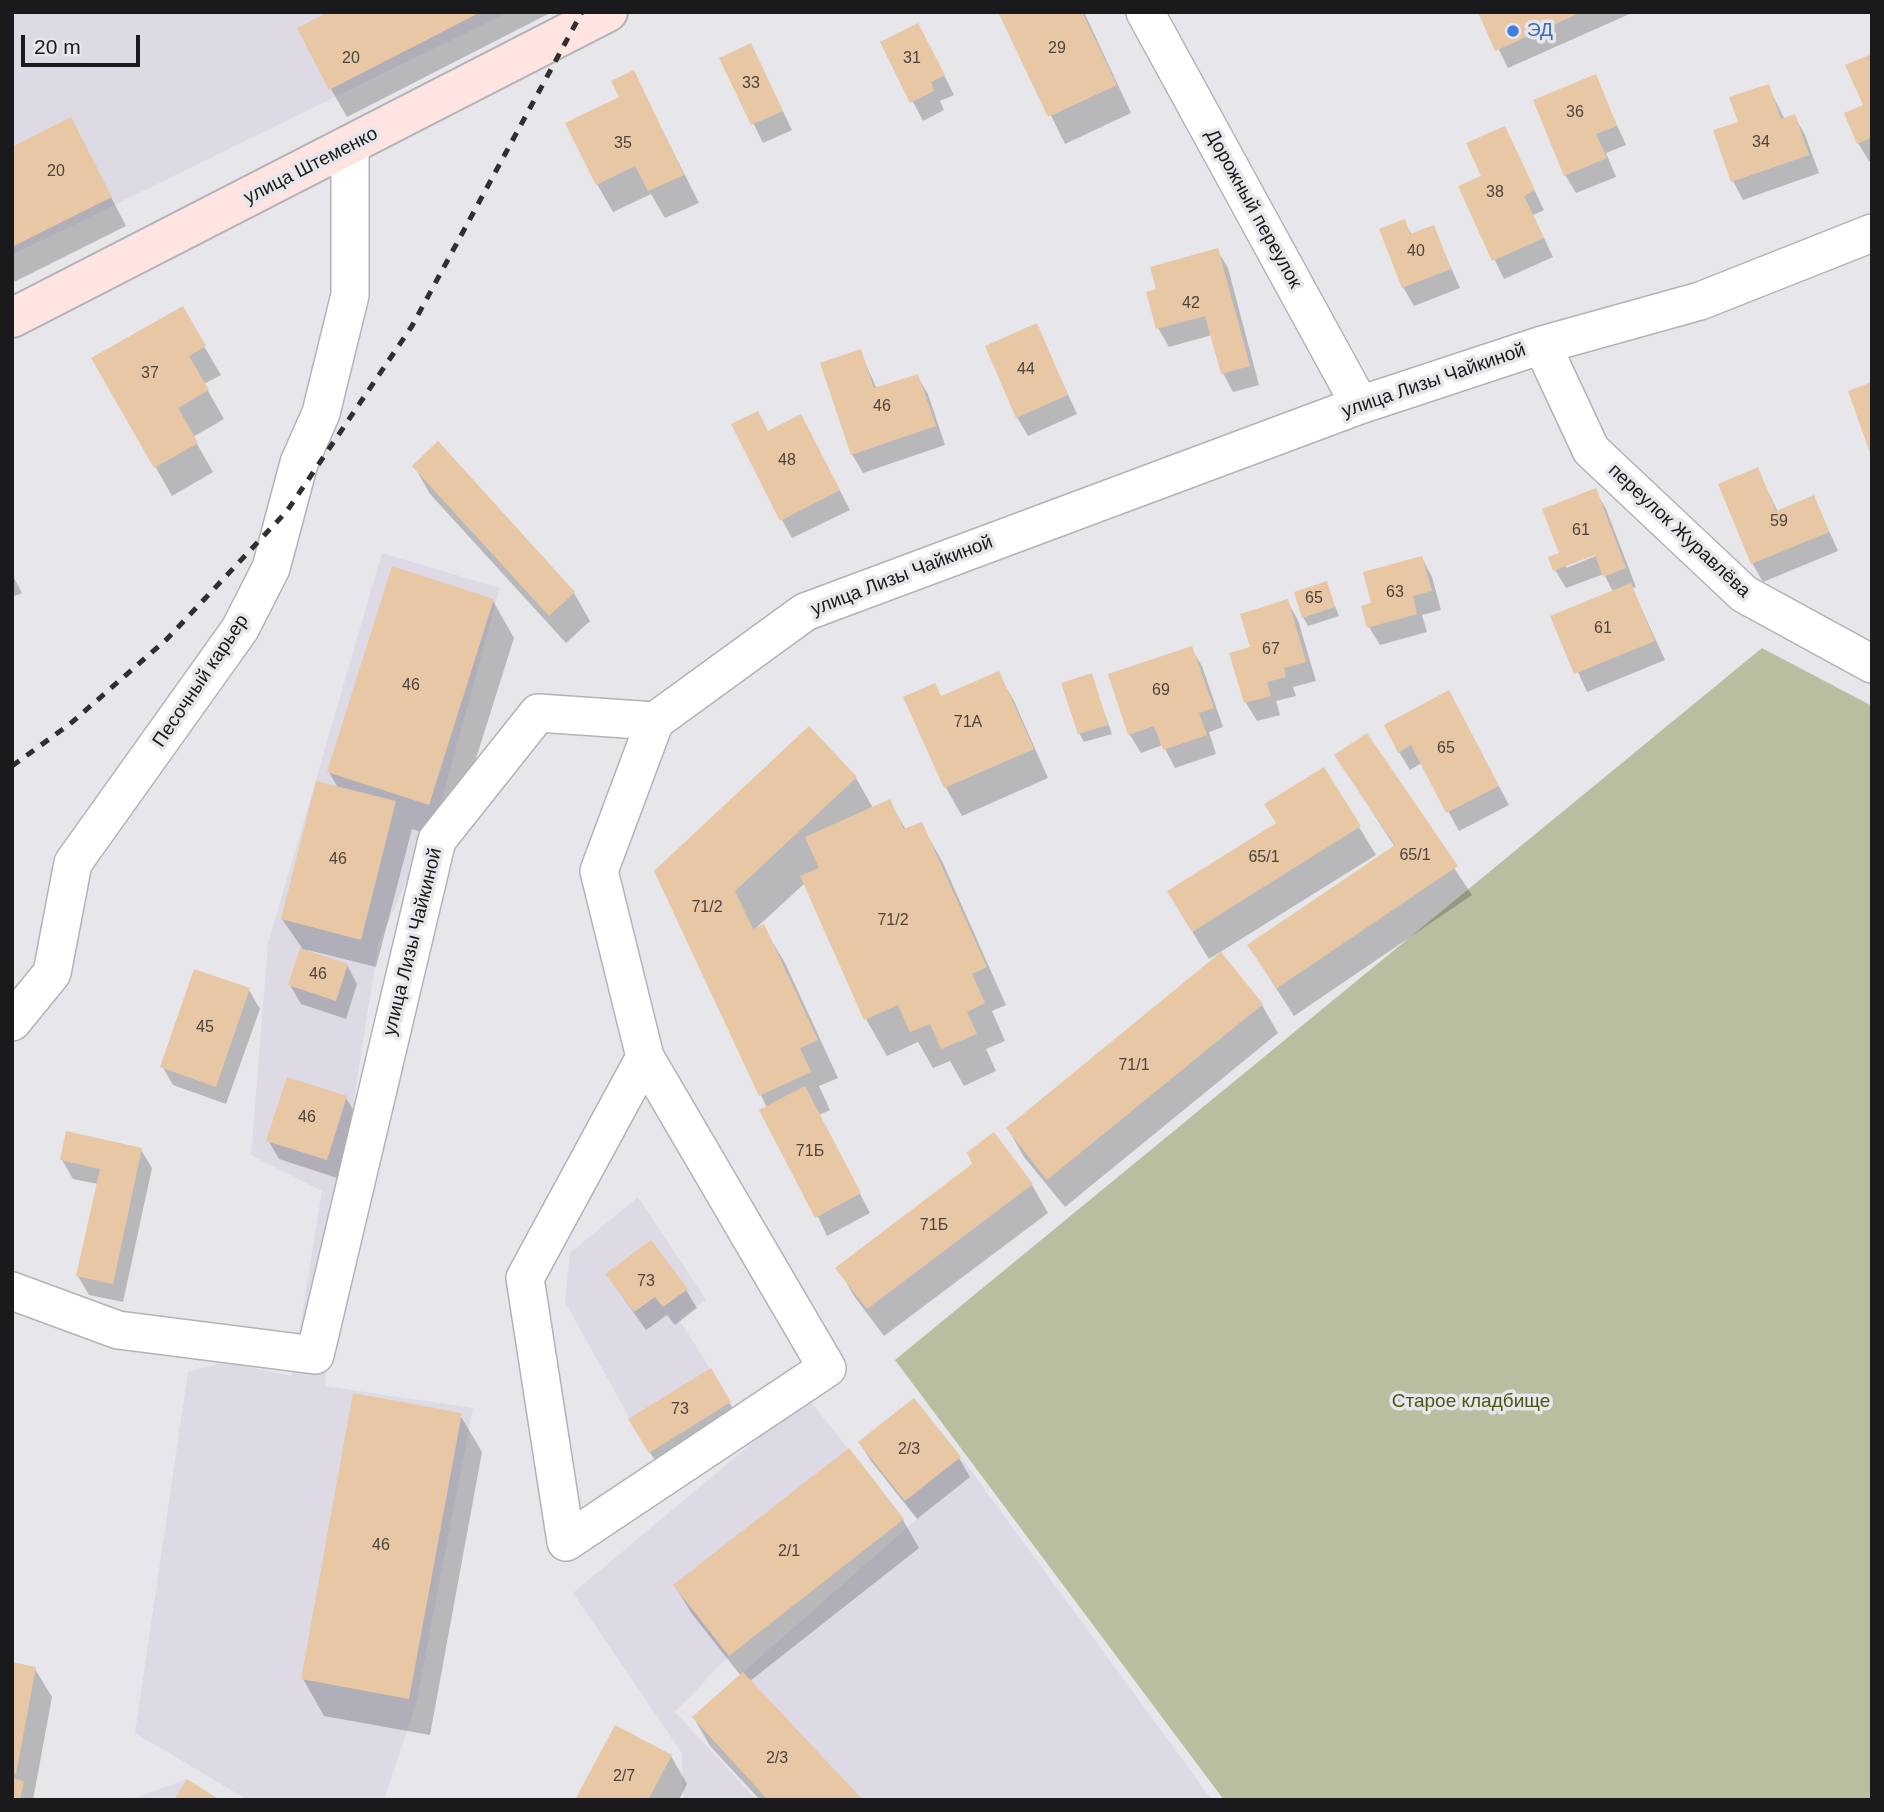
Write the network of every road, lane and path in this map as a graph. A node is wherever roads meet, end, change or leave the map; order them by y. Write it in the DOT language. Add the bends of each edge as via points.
graph roads {
  1 [pos="608,12"];
  2 [pos="1146,12"];
  3 [pos="350,147"];
  4 [pos="1872,233"];
  5 [pos="12,318"];
  6 [pos="1542,345"];
  7 [pos="1360,405"];
  8 [pos="1872,664"];
  9 [pos="655,721"];
  10 [pos="12,1022"];
  11 [pos="645,1057"];
  12 [pos="12,1291"];
  1 -- 3 [label="main road, улица Штеменко"];
  2 -- 7 [label="street, Дорожный переулок"];
  3 -- 5 [label="main road, улица Штеменко"];
  3 -- 10 [label="street, Песочный карьер" via="350,295 321,413 299,463 271,568 240,629 73,863 52,973"];
  4 -- 6 [label="street, улица Лизы Чайкиной" via="1700,301"];
  6 -- 7 [label="street, улица Лизы Чайкиной"];
  6 -- 8 [label="street, переулок Журавлёва" via="1591,450 1744,594"];
  7 -- 9 [label="street, улица Лизы Чайкиной" via="805,612"];
  9 -- 11 [label="street" via="599,871"];
  9 -- 12 [label="street, улица Лизы Чайкиной" via="538,713 437,840 315,1355 118,1330"];
  11 -- 11 [label="street" via="827,1368 566,1542 525,1278"];
}
